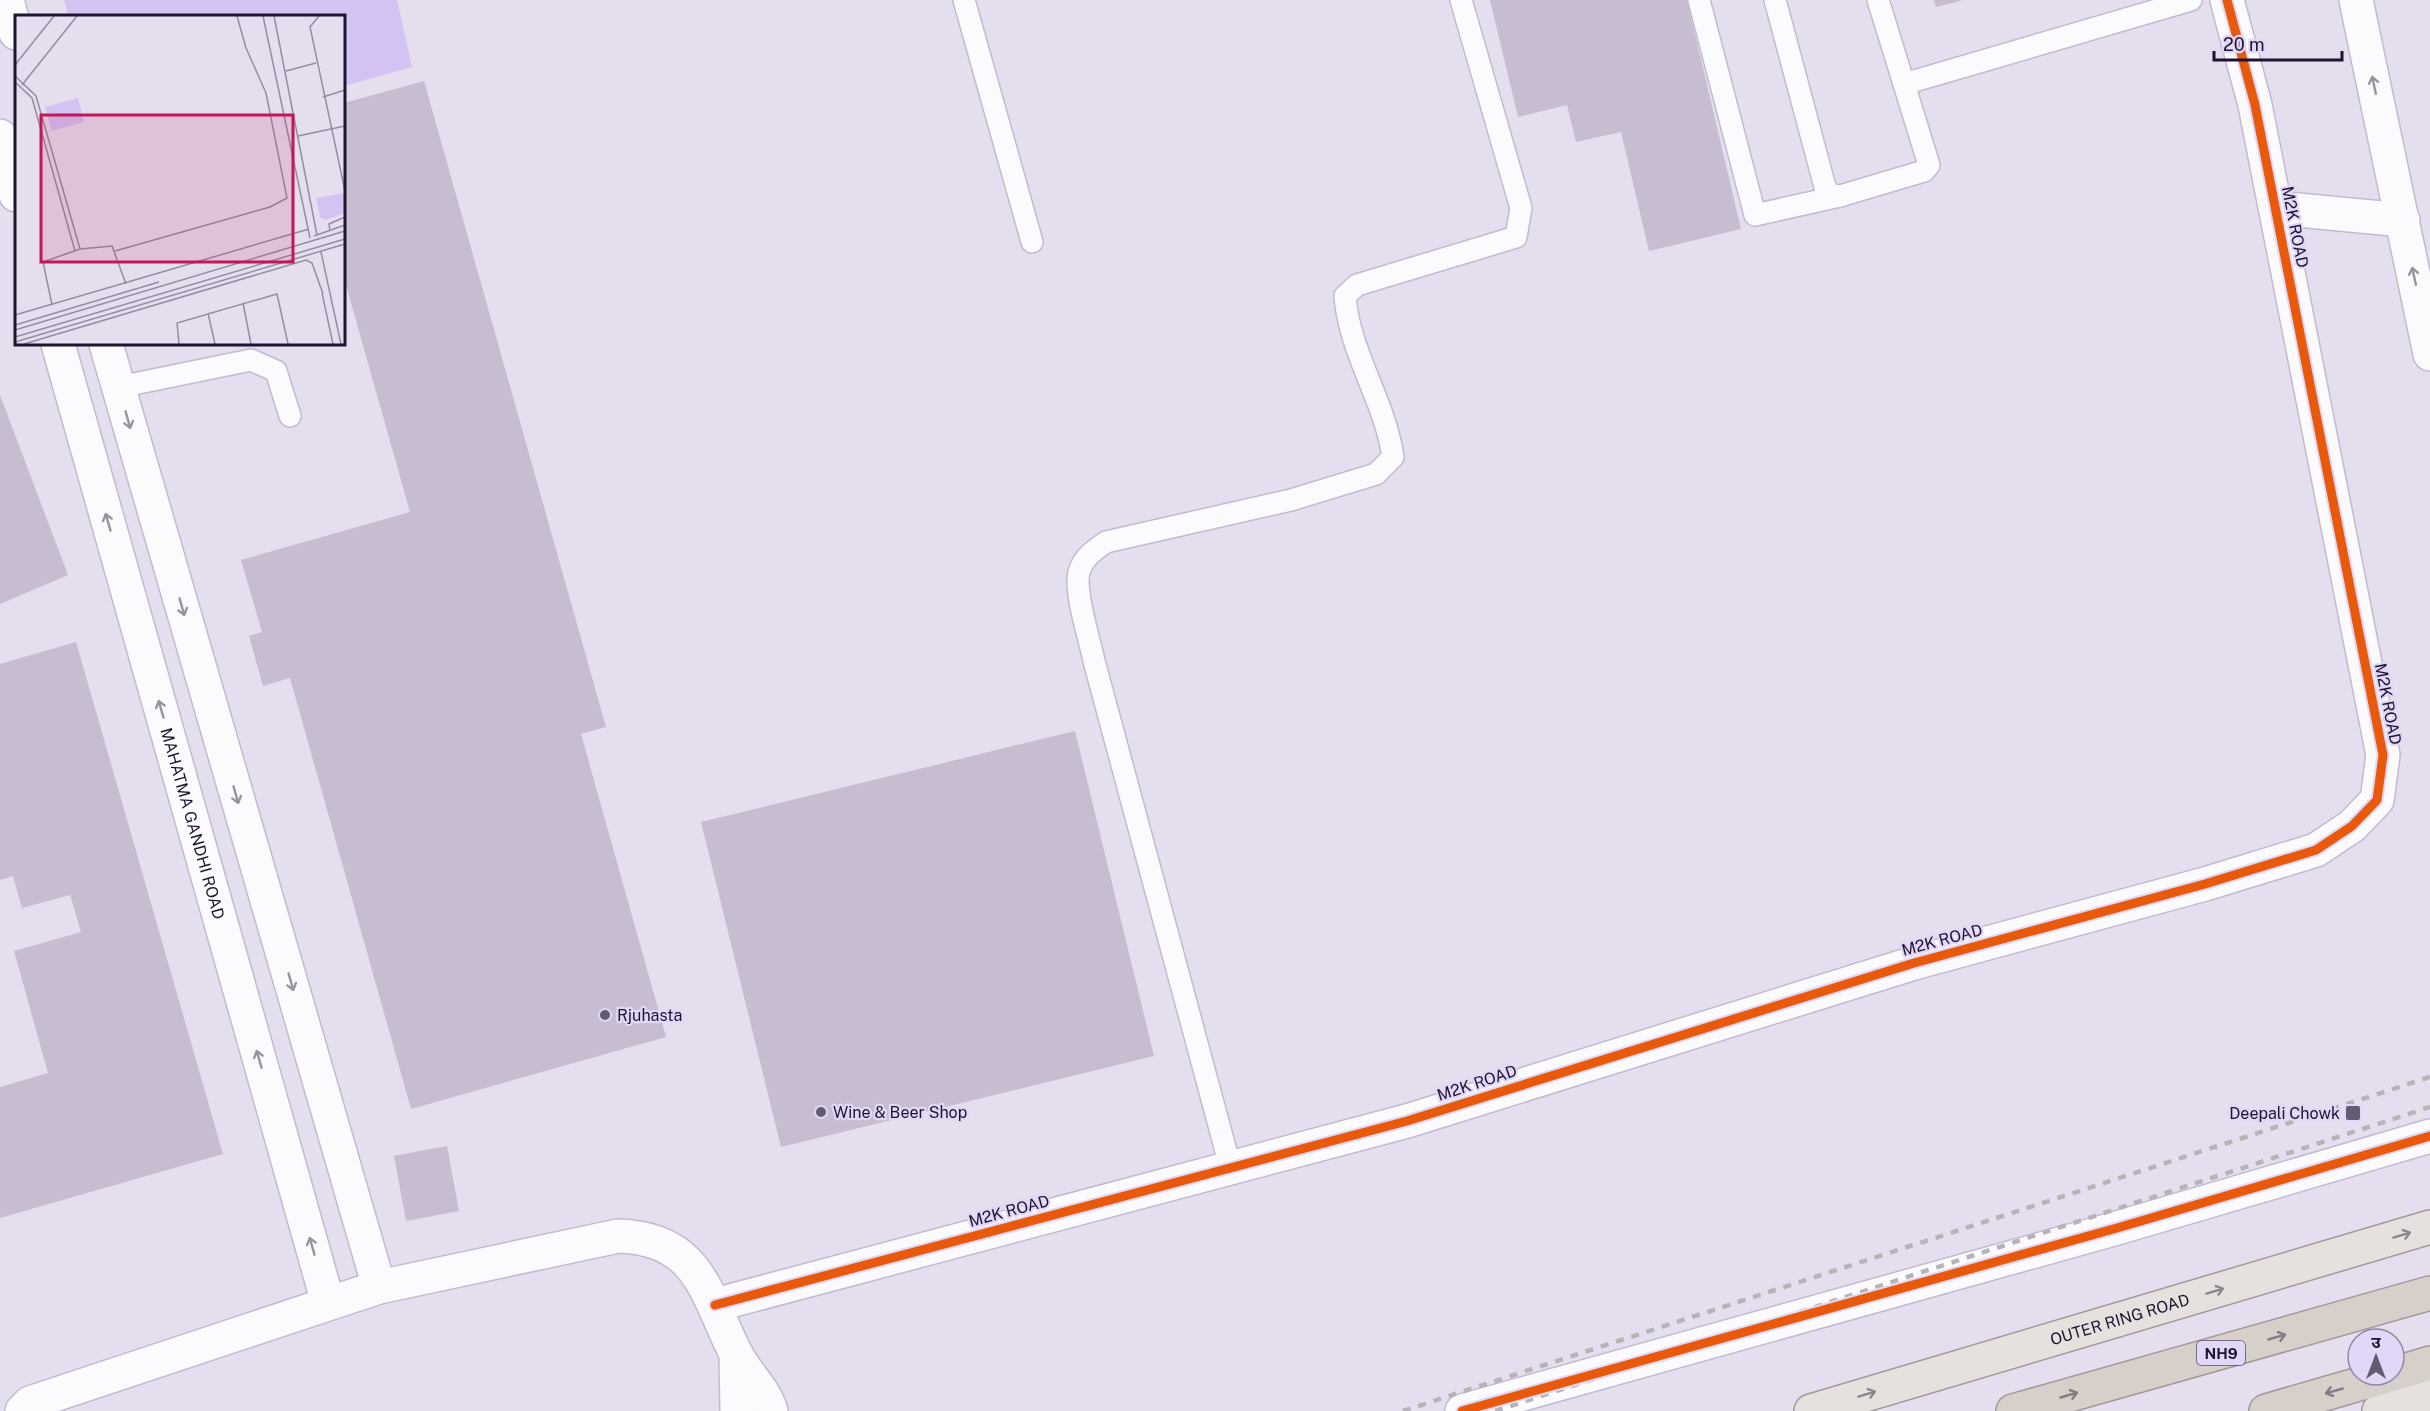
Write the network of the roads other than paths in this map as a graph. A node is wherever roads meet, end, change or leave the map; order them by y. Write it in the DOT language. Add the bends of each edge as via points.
graph roads {
  1 [pos="7,0"];
  2 [pos="964,0"];
  3 [pos="1461,0"];
  4 [pos="1699,0"];
  5 [pos="1775,0"];
  6 [pos="1878,0"];
  7 [pos="2191,0"];
  8 [pos="2227,0"];
  9 [pos="2356,0"];
  10 [pos="15,29"];
  11 [pos="1904,84"];
  12 [pos="0,136"];
  13 [pos="15,191"];
  14 [pos="1840,196"];
  15 [pos="2276,208"];
  16 [pos="2403,220"];
  17 [pos="1032,242"];
  18 [pos="58,345"];
  19 [pos="106,345"];
  20 [pos="2430,354"];
  21 [pos="119,387"];
  22 [pos="290,416"];
  23 [pos="2430,1136"];
  24 [pos="1230,1166"];
  25 [pos="2430,1227"];
  26 [pos="379,1287"];
  27 [pos="2430,1293"];
  28 [pos="328,1303"];
  29 [pos="715,1305"];
  30 [pos="736,1355"];
  31 [pos="2430,1363"];
  32 [pos="2406,1370"];
  33 [pos="2348,1387"];
  34 [pos="2430,1395"];
  35 [pos="22,1411"];
  36 [pos="737,1411"];
  37 [pos="771,1411"];
  38 [pos="1462,1411"];
  39 [pos="1811,1411"];
  40 [pos="2013,1411"];
  41 [pos="2266,1411"];
  42 [pos="2379,1411"];
  1 -- 10 [label="street"];
  2 -- 17 [label="lane"];
  3 -- 24 [label="lane" via="1521,208 1516,237 1357,285 1345,296 1347,323 1389,430 1393,457 1376,474 1291,500 1106,542 1090,553 1079,570 1078,587 1094,661"];
  4 -- 14 [label="lane" via="1755,215"];
  5 -- 14 [label="lane" via="1825,187 1831,195"];
  6 -- 11 [label="lane"];
  7 -- 11 [label="lane"];
  8 -- 15 [label="street, M2K ROAD" via="2255,105"];
  16 -- 9 [label="street, one-way"];
  11 -- 14 [label="lane" via="1929,165 1924,171"];
  12 -- 13 [label="street"];
  15 -- 16 [label="street"];
  15 -- 24 [label="street, M2K ROAD" via="2383,755 2377,800 2352,826 2316,850 2205,884 1914,963 1407,1121"];
  20 -- 16 [label="street, one-way"];
  28 -- 18 [label="street, MAHATMA GANDHI ROAD, one-way"];
  19 -- 21 [label="street"];
  21 -- 22 [label="lane" via="251,360 276,371"];
  21 -- 26 [label="street, one-way"];
  23 -- 38 [label="street"];
  24 -- 29 [label="street, M2K ROAD"];
  39 -- 25 [label="main road, OUTER RING ROAD, one-way"];
  26 -- 28 [label="street"];
  26 -- 29 [label="street" via="618,1236 644,1237 685,1258"];
  40 -- 27 [label="highway, NH9, one-way"];
  28 -- 35 [label="street" via="30,1403"];
  29 -- 30 [label="street"];
  30 -- 36 [label="street"];
  30 -- 37 [label="street"];
  31 -- 32 [label="highway"];
  33 -- 41 [label="highway, one-way"];
  34 -- 42 [label="main road"];
}
